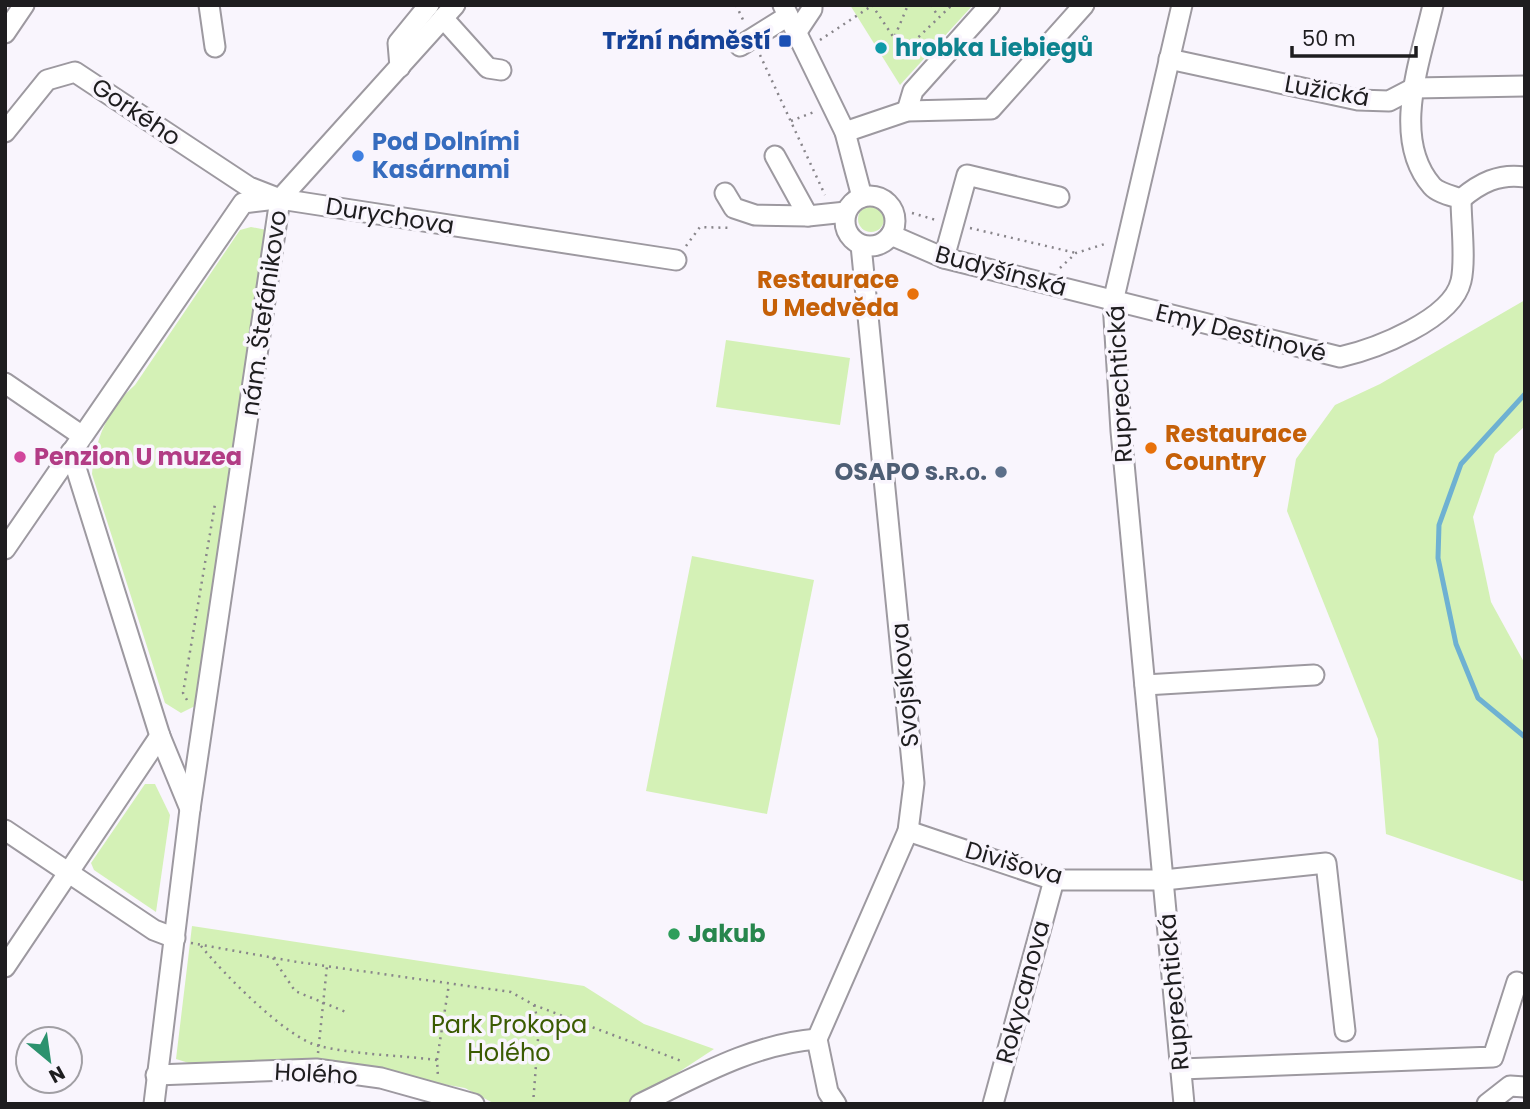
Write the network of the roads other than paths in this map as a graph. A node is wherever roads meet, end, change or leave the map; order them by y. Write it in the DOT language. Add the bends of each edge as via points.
graph roads {
  1 [pos="24,5"];
  2 [pos="209,5"];
  3 [pos="812,5"];
  4 [pos="990,5"];
  5 [pos="1084,5"];
  6 [pos="1182,5"];
  7 [pos="1433,5"];
  8 [pos="442,10"];
  9 [pos="789,18"];
  10 [pos="5,33"];
  11 [pos="746,43"];
  12 [pos="215,47"];
  13 [pos="1169,59"];
  14 [pos="501,70"];
  15 [pos="1525,86"];
  16 [pos="1414,88"];
  17 [pos="906,111"];
  18 [pos="8,120"];
  19 [pos="845,132"];
  20 [pos="775,156"];
  21 [pos="1525,177"];
  22 [pos="725,193"];
  23 [pos="862,197"];
  24 [pos="1059,197"];
  25 [pos="280,199"];
  26 [pos="1461,199"];
  27 [pos="846,212"];
  28 [pos="808,216"];
  29 [pos="891,235"];
  30 [pos="861,244"];
  31 [pos="944,258"];
  32 [pos="676,260"];
  33 [pos="1113,302"];
  34 [pos="5,383"];
  35 [pos="82,435"];
  36 [pos="71,452"];
  37 [pos="5,549"];
  38 [pos="1314,675"];
  39 [pos="1145,685"];
  40 [pos="160,736"];
  41 [pos="190,809"];
  42 [pos="5,830"];
  43 [pos="908,831"];
  44 [pos="68,873"];
  45 [pos="1054,880"];
  46 [pos="1164,880"];
  47 [pos="175,938"];
  48 [pos="5,967"];
  49 [pos="1517,982"];
  50 [pos="1346,1031"];
  51 [pos="817,1039"];
  52 [pos="1181,1069"];
  53 [pos="156,1075"];
  54 [pos="1525,1087"];
  55 [pos="154,1104"];
  56 [pos="474,1104"];
  57 [pos="640,1104"];
  58 [pos="836,1104"];
  59 [pos="993,1104"];
  60 [pos="1184,1104"];
  61 [pos="1487,1104"];
  1 -- 10 [label="street"];
  2 -- 12 [label="street"];
  3 -- 9 [label="street" via="813,9"];
  4 -- 17 [label="street" via="913,91"];
  5 -- 17 [label="street" via="991,109"];
  6 -- 13 [label="street, Ruprechtická"];
  7 -- 16 [label="street"];
  8 -- 14 [label="street" via="488,68"];
  8 -- 25 [label="street, Durychova" via="400,66"];
  9 -- 11 [label="street"];
  9 -- 19 [label="street"];
  13 -- 16 [label="street, Lužická" via="1357,100 1389,101"];
  13 -- 33 [label="street, Ruprechtická"];
  15 -- 16 [label="street, Lužická"];
  16 -- 26 [label="street" via="1411,135 1418,165 1433,188"];
  17 -- 19 [label="street"];
  18 -- 25 [label="street, Gorkého" via="47,80 75,72 249,187"];
  19 -- 23 [label="street"];
  20 -- 28 [label="street"];
  21 -- 26 [label="street" via="1482,182"];
  22 -- 28 [label="street" via="734,208 755,215"];
  23 -- 27 [label="street"];
  23 -- 29 [label="street" via="878,198 890,207 895,223"];
  24 -- 31 [label="street" via="967,175"];
  25 -- 32 [label="street, Durychova"];
  25 -- 35 [label="street, nám. Štefánikovo" via="243,203"];
  25 -- 41 [label="street, nám. Štefánikovo"];
  26 -- 33 [label="street, Emy Destinové" via="1461,283 1437,316 1369,350 1340,357"];
  27 -- 28 [label="street"];
  27 -- 30 [label="street" via="849,235"];
  29 -- 30 [label="street" via="876,245"];
  29 -- 31 [label="street, Budyšínská"];
  30 -- 43 [label="street, Svojsíkova" via="914,783"];
  31 -- 33 [label="street, Budyšínská"];
  33 -- 39 [label="street, Ruprechtická"];
  34 -- 35 [label="street"];
  35 -- 36 [label="street, nám. Štefánikovo"];
  36 -- 37 [label="street"];
  36 -- 40 [label="street, nám. Štefánikovo"];
  38 -- 39 [label="street"];
  39 -- 46 [label="street, Ruprechtická"];
  40 -- 41 [label="street, nám. Štefánikovo"];
  40 -- 44 [label="street"];
  41 -- 47 [label="street, nám. Štefánikovo"];
  42 -- 44 [label="street"];
  43 -- 45 [label="street, Divišova"];
  43 -- 51 [label="street, Svojsíkova"];
  44 -- 47 [label="street" via="154,930"];
  44 -- 48 [label="street"];
  45 -- 46 [label="street, Divišova"];
  45 -- 59 [label="street, Rokycanova"];
  46 -- 50 [label="street, Ruprechtická" via="1326,863"];
  46 -- 52 [label="street, Ruprechtická"];
  47 -- 53 [label="street, nám. Štefánikovo"];
  49 -- 52 [label="street" via="1493,1057"];
  51 -- 57 [label="street" via="769,1047 707,1070"];
  51 -- 58 [label="street" via="828,1092"];
  52 -- 60 [label="street, Ruprechtická"];
  53 -- 55 [label="street, nám. Štefánikovo"];
  53 -- 56 [label="street, Holého" via="316,1069 381,1079"];
  54 -- 61 [label="street" via="1510,1086"];
}
